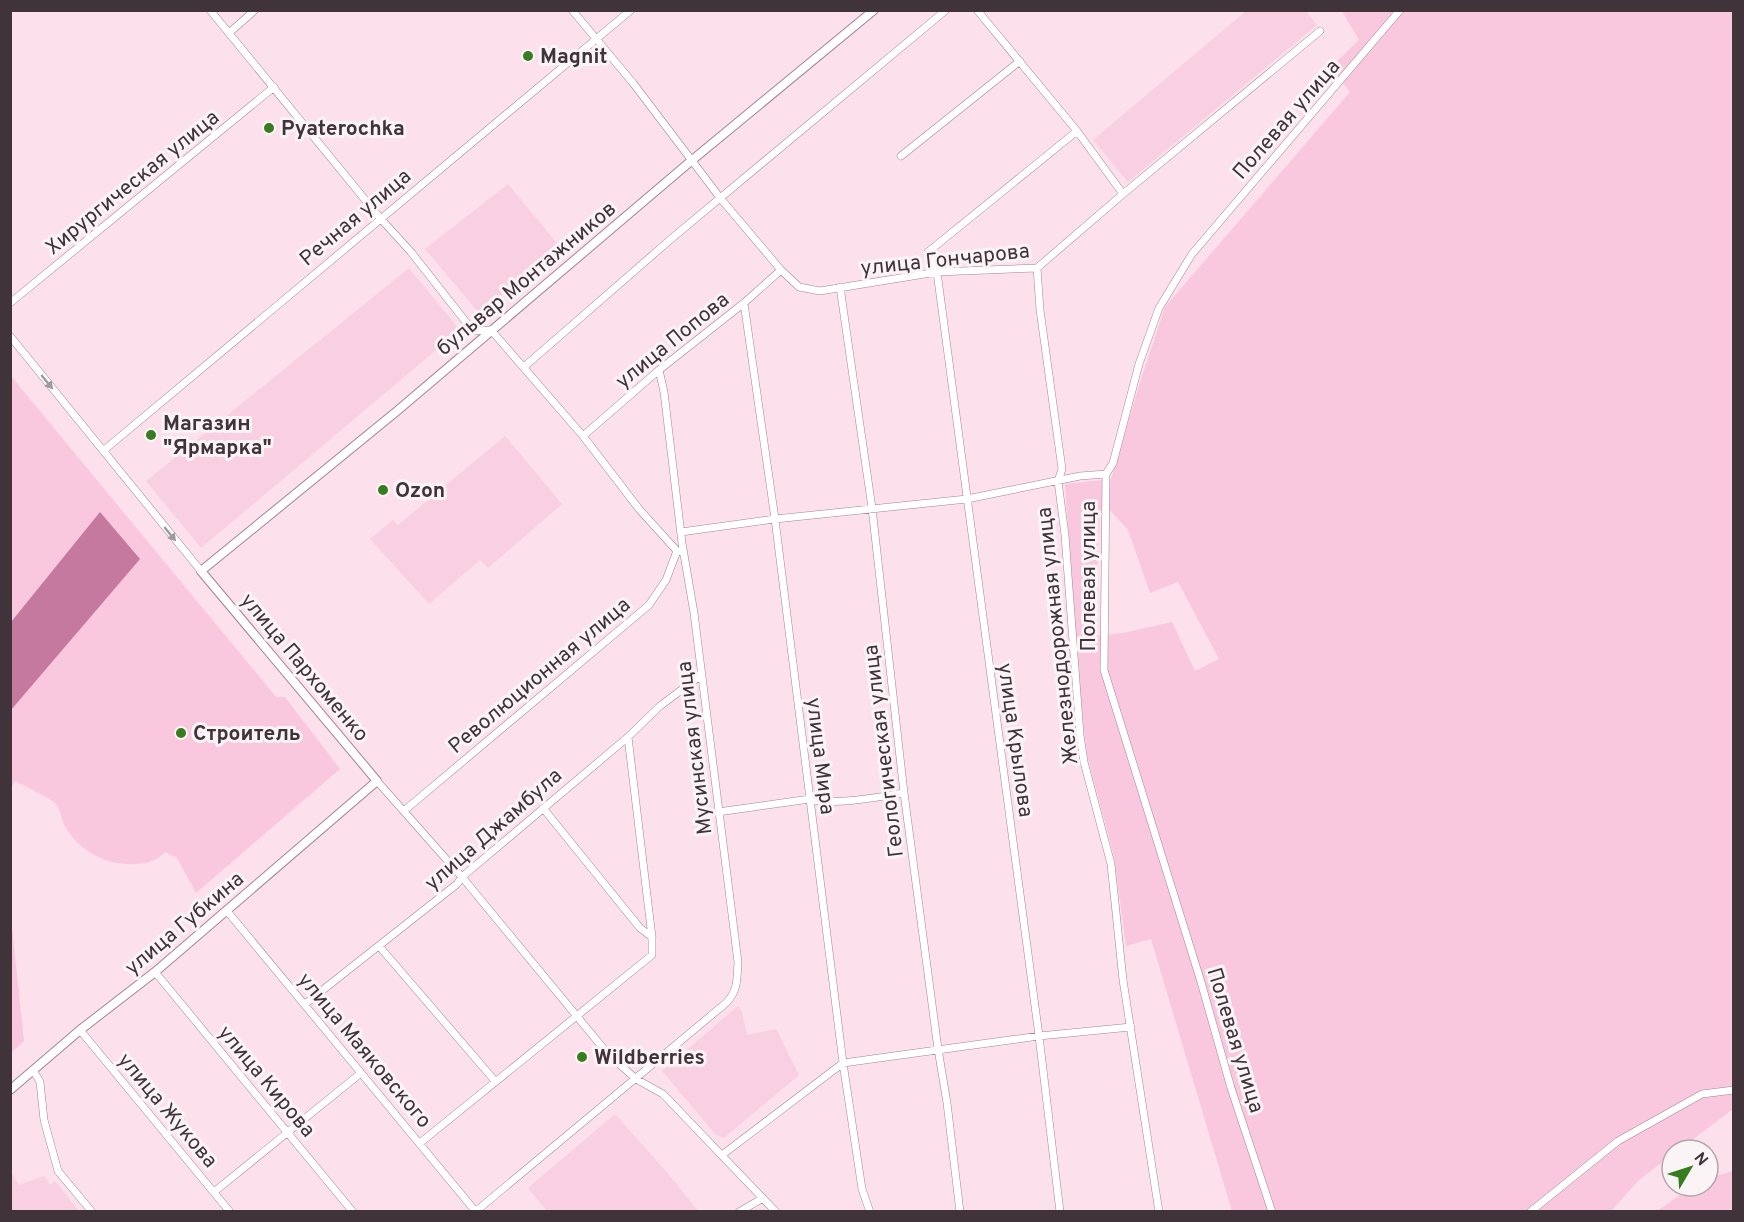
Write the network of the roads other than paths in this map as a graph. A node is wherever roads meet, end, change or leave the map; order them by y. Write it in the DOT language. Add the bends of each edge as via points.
graph roads {
  1 [pos="210,10"];
  2 [pos="255,10"];
  3 [pos="572,10"];
  4 [pos="631,10"];
  5 [pos="874,10"];
  6 [pos="946,10"];
  7 [pos="977,10"];
  8 [pos="1400,10"];
  9 [pos="1320,31"];
  10 [pos="229,33"];
  11 [pos="596,39"];
  12 [pos="1020,60"];
  13 [pos="274,87"];
  14 [pos="1077,131"];
  15 [pos="901,156"];
  16 [pos="691,161"];
  17 [pos="1123,194"];
  18 [pos="721,199"];
  19 [pos="380,218"];
  20 [pos="1037,268"];
  21 [pos="781,270"];
  22 [pos="937,272"];
  23 [pos="840,287"];
  24 [pos="10,303"];
  25 [pos="744,303"];
  26 [pos="491,330"];
  27 [pos="10,336"];
  28 [pos="524,367"];
  29 [pos="659,370"];
  30 [pos="583,436"];
  31 [pos="102,451"];
  32 [pos="1106,474"];
  33 [pos="1058,481"];
  34 [pos="967,499"];
  35 [pos="872,508"];
  36 [pos="775,519"];
  37 [pos="681,531"];
  38 [pos="680,551"];
  39 [pos="201,572"];
  40 [pos="700,676"];
  41 [pos="628,736"];
  42 [pos="377,781"];
  43 [pos="904,793"];
  44 [pos="810,798"];
  45 [pos="543,808"];
  46 [pos="405,810"];
  47 [pos="718,812"];
  48 [pos="462,877"];
  49 [pos="227,911"];
  50 [pos="652,937"];
  51 [pos="379,946"];
  52 [pos="155,972"];
  53 [pos="305,1004"];
  54 [pos="577,1017"];
  55 [pos="1131,1027"];
  56 [pos="80,1030"];
  57 [pos="1039,1036"];
  58 [pos="938,1049"];
  59 [pos="843,1063"];
  60 [pos="33,1070"];
  61 [pos="361,1073"];
  62 [pos="636,1079"];
  63 [pos="495,1081"];
  64 [pos="10,1090"];
  65 [pos="1734,1090"];
  66 [pos="288,1133"];
  67 [pos="420,1143"];
  68 [pos="722,1155"];
  69 [pos="214,1192"];
  70 [pos="763,1198"];
  71 [pos="1272,1210"];
  72 [pos="476,1211"];
  73 [pos="92,1212"];
  74 [pos="230,1212"];
  75 [pos="353,1212"];
  76 [pos="739,1212"];
  77 [pos="776,1212"];
  78 [pos="870,1212"];
  79 [pos="960,1212"];
  80 [pos="1060,1212"];
  81 [pos="1159,1212"];
  82 [pos="1263,1212"];
  83 [pos="1530,1212"];
  1 -- 10 [label="street"];
  2 -- 10 [label="street"];
  3 -- 11 [label="street, улица Гончарова"];
  4 -- 11 [label="street, Речная улица"];
  5 -- 16 [label="street, бульвар Монтажников"];
  6 -- 18 [label="street"];
  7 -- 12 [label="street"];
  8 -- 32 [label="street, Полевая улица" via="1192,254 1160,308 1139,364 1113,463"];
  9 -- 17 [label="street, улица Гончарова"];
  10 -- 13 [label="street"];
  11 -- 16 [label="street, улица Гончарова"];
  11 -- 19 [label="street, Речная улица"];
  12 -- 14 [label="street"];
  12 -- 15 [label="street"];
  13 -- 19 [label="street"];
  13 -- 24 [label="street, Хирургическая улица"];
  14 -- 17 [label="street"];
  14 -- 22 [label="street, улица Крылова" via="928,252"];
  16 -- 18 [label="street, улица Гончарова"];
  16 -- 26 [label="street, бульвар Монтажников"];
  17 -- 20 [label="street, улица Гончарова"];
  18 -- 21 [label="street, улица Гончарова"];
  18 -- 28 [label="street"];
  19 -- 26 [label="street" via="473,331"];
  19 -- 31 [label="street, Речная улица"];
  20 -- 22 [label="street, улица Гончарова"];
  20 -- 33 [label="street, Железнодорожная улица" via="1062,469"];
  21 -- 23 [label="street, улица Гончарова" via="799,287 820,291"];
  21 -- 25 [label="street, улица Попова"];
  22 -- 23 [label="street, улица Гончарова"];
  22 -- 34 [label="street, улица Крылова"];
  23 -- 35 [label="street, Геологическая улица"];
  25 -- 29 [label="street, улица Попова"];
  25 -- 36 [label="street, улица Мира"];
  26 -- 28 [label="street"];
  26 -- 39 [label="street, бульвар Монтажников"];
  27 -- 31 [label="street, улица Пархоменко, one-way"];
  28 -- 30 [label="street"];
  29 -- 30 [label="street, улица Попова"];
  29 -- 37 [label="street, Мусинская улица"];
  30 -- 38 [label="street" via="639,509"];
  31 -- 39 [label="street, улица Пархоменко, one-way"];
  32 -- 33 [label="street"];
  32 -- 71 [label="street, Полевая улица" via="1104,670"];
  33 -- 34 [label="street"];
  33 -- 55 [label="street, Железнодорожная улица" via="1080,735 1111,864"];
  34 -- 35 [label="street"];
  34 -- 57 [label="street, улица Крылова"];
  35 -- 36 [label="street"];
  35 -- 43 [label="street, Геологическая улица"];
  36 -- 37 [label="street"];
  36 -- 44 [label="street, улица Мира"];
  37 -- 38 [label="street, Мусинская улица"];
  38 -- 40 [label="street, Мусинская улица" via="694,613"];
  38 -- 46 [label="street, Революционная улица" via="649,605"];
  39 -- 42 [label="street, улица Пархоменко"];
  40 -- 41 [label="street, улица Джамбула"];
  40 -- 47 [label="street, Мусинская улица"];
  41 -- 45 [label="street, улица Джамбула"];
  41 -- 50 [label="street"];
  42 -- 46 [label="street, улица Пархоменко"];
  42 -- 49 [label="street, улица Губкина"];
  43 -- 44 [label="street" via="820,802"];
  43 -- 58 [label="street, Геологическая улица"];
  44 -- 47 [label="street"];
  44 -- 59 [label="street, улица Мира"];
  45 -- 48 [label="street, улица Джамбула"];
  45 -- 50 [label="street" via="640,928"];
  46 -- 48 [label="street, улица Пархоменко"];
  47 -- 62 [label="street, Мусинская улица" via="738,962 737,986 726,1003"];
  48 -- 51 [label="street, улица Джамбула"];
  48 -- 54 [label="street, улица Пархоменко"];
  49 -- 52 [label="street, улица Губкина"];
  49 -- 53 [label="street, улица Маяковского"];
  50 -- 54 [label="street" via="652,955"];
  51 -- 53 [label="street, улица Джамбула"];
  51 -- 63 [label="street"];
  52 -- 56 [label="street, улица Губкина"];
  52 -- 66 [label="street, улица Кирова"];
  53 -- 61 [label="street, улица Маяковского"];
  54 -- 62 [label="street, улица Пархоменко" via="608,1054"];
  54 -- 63 [label="street"];
  55 -- 57 [label="street"];
  55 -- 81 [label="street, Железнодорожная улица"];
  56 -- 60 [label="street, улица Губкина"];
  56 -- 69 [label="street, улица Жукова"];
  57 -- 58 [label="street"];
  57 -- 80 [label="street, улица Крылова"];
  58 -- 59 [label="street"];
  58 -- 79 [label="street, Геологическая улица"];
  59 -- 68 [label="street"];
  59 -- 78 [label="street, улица Мира" via="862,1189"];
  60 -- 64 [label="street, улица Губкина"];
  60 -- 73 [label="street" via="58,1171"];
  61 -- 66 [label="street"];
  61 -- 67 [label="street, улица Маяковского"];
  62 -- 68 [label="street, улица Пархоменко" via="663,1094"];
  62 -- 72 [label="street, Мусинская улица"];
  63 -- 67 [label="street"];
  65 -- 83 [label="street" via="1702,1094 1618,1142"];
  66 -- 69 [label="street"];
  66 -- 75 [label="street, улица Кирова"];
  67 -- 72 [label="street, улица Маяковского"];
  68 -- 70 [label="street, улица Пархоменко"];
  69 -- 74 [label="street, улица Жукова"];
  70 -- 76 [label="street"];
  70 -- 77 [label="street, улица Пархоменко"];
  71 -- 82 [label="street"];
}
